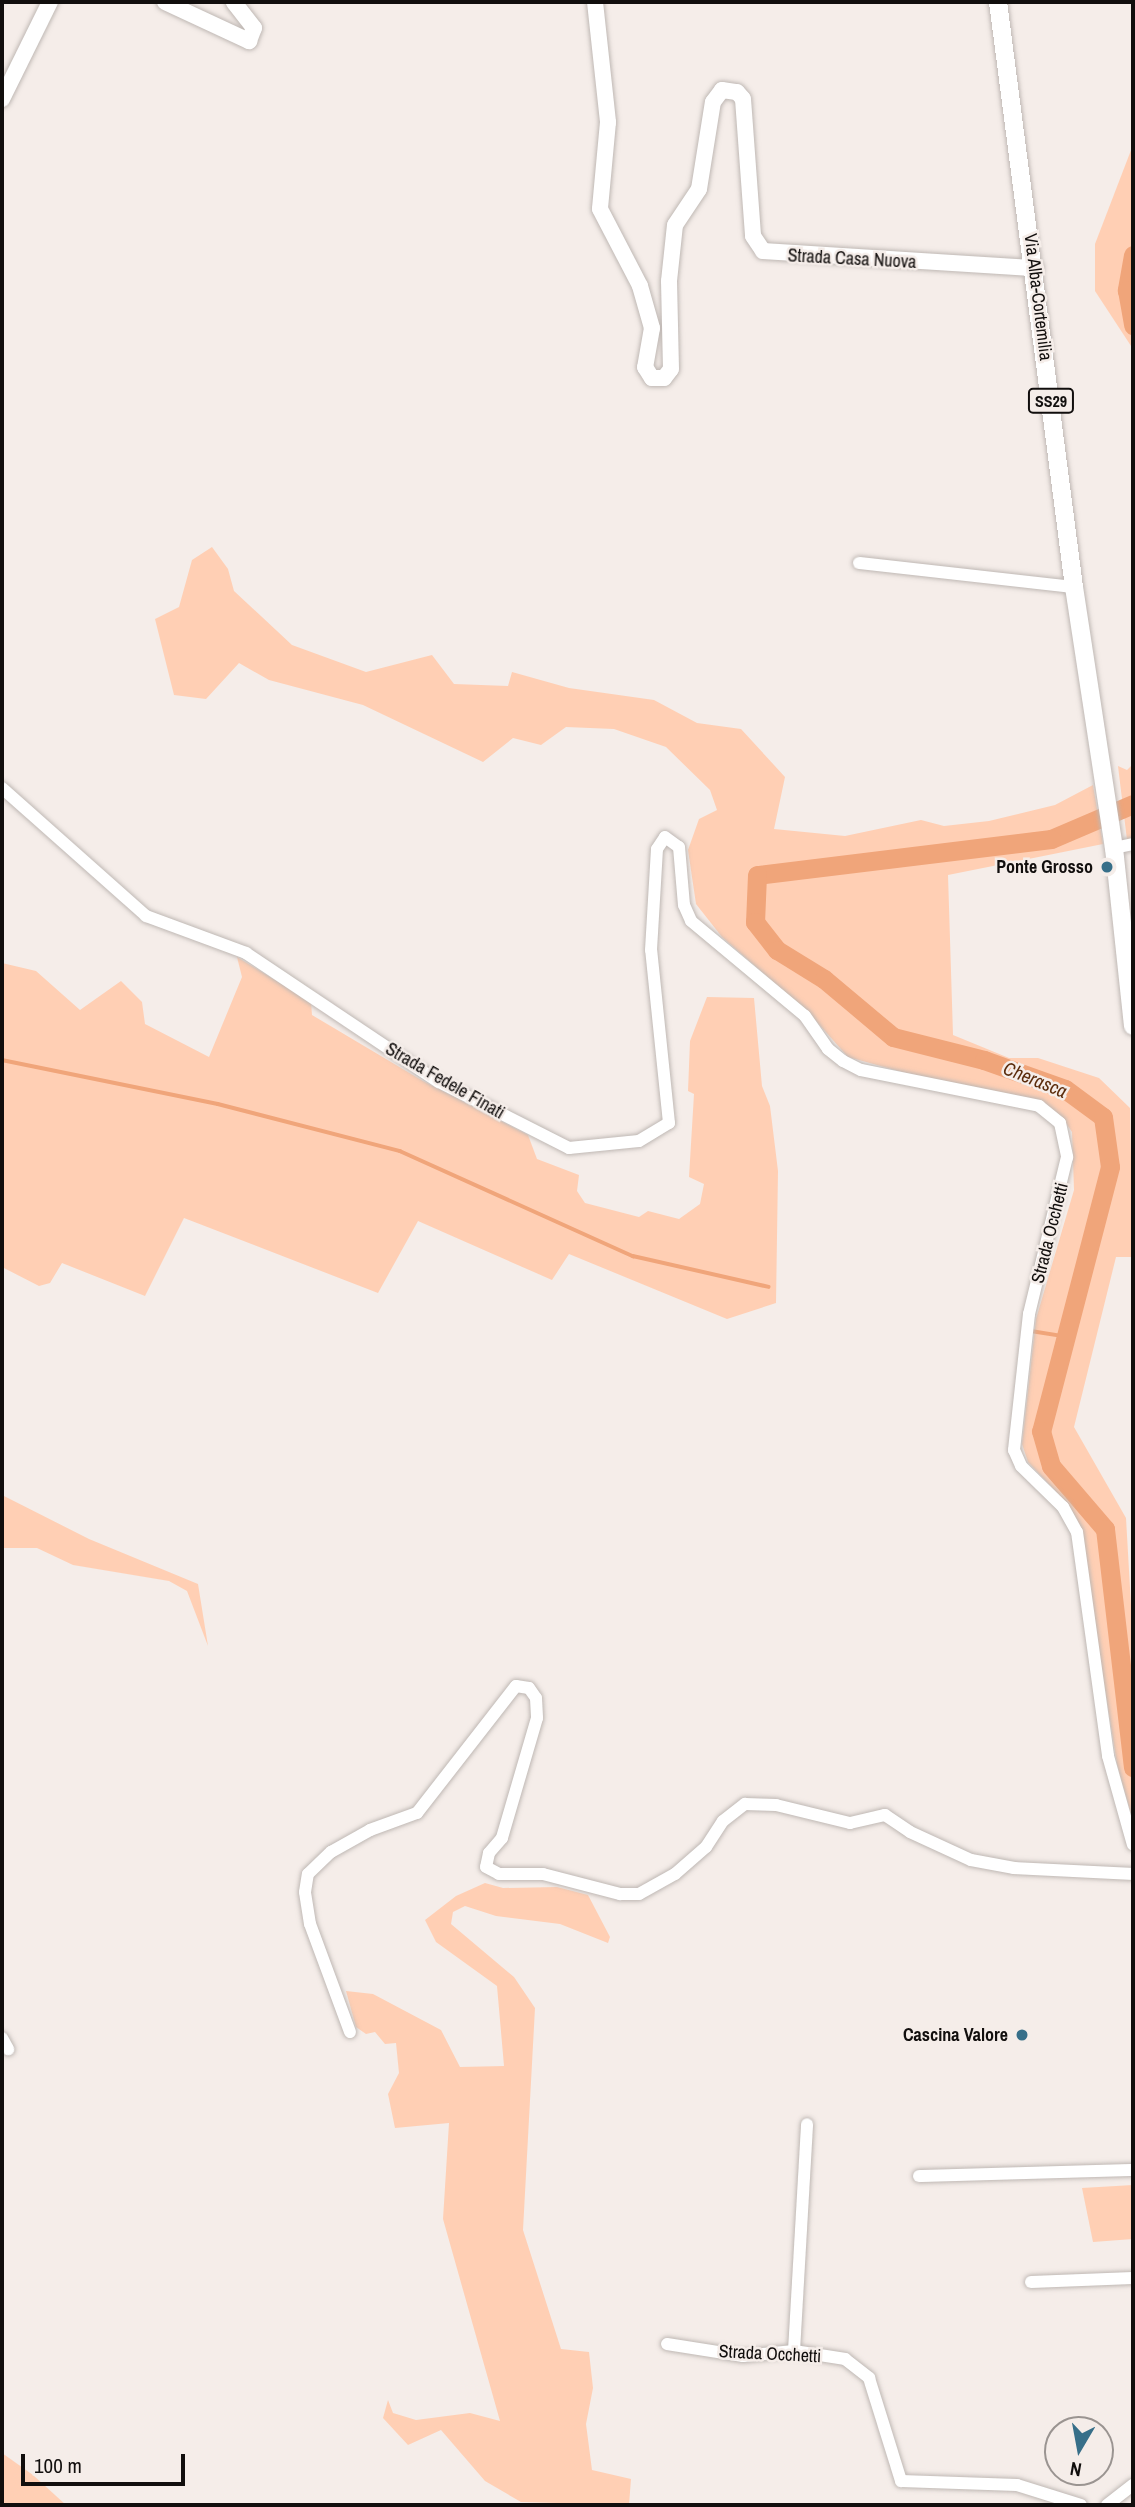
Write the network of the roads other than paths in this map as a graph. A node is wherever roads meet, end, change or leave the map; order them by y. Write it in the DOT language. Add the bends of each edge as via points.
graph roads {
  1 [pos="50,2"];
  2 [pos="165,2"];
  3 [pos="234,2"];
  4 [pos="595,2"];
  5 [pos="998,2"];
  6 [pos="2,99"];
  7 [pos="1034,268"];
  8 [pos="859,563"];
  9 [pos="1074,587"];
  10 [pos="2,788"];
  11 [pos="664,837"];
  12 [pos="1133,844"];
  13 [pos="1113,845"];
  14 [pos="1133,1026"];
  15 [pos="1133,1845"];
  16 [pos="1133,1874"];
  17 [pos="350,2032"];
  18 [pos="807,2124"];
  19 [pos="1133,2170"];
  20 [pos="919,2176"];
  21 [pos="1133,2278"];
  22 [pos="1031,2282"];
  23 [pos="667,2344"];
  24 [pos="794,2351"];
  25 [pos="1133,2485"];
  26 [pos="1081,2505"];
  27 [pos="1107,2505"];
  1 -- 6 [label="street"];
  2 -- 3 [label="street" via="249,41 254,27"];
  4 -- 7 [label="street, Strada Casa Nuova" via="608,122 600,209 639,286 652,328 645,368 652,378 664,378 671,369 669,281 674,225 699,189 713,102 722,90 732,90 743,99 753,236 763,251"];
  5 -- 7 [label="main road, Via Alba-Cortemilia / SS29"];
  7 -- 9 [label="main road, Via Alba-Cortemilia / SS29"];
  8 -- 9 [label="street"];
  9 -- 13 [label="main road, Via Alba-Cortemilia / SS29"];
  10 -- 11 [label="street, Strada Fedele Finati" via="146,916 246,954 439,1082 569,1148 639,1141 669,1123 651,950 657,849"];
  11 -- 15 [label="street, Strada Occhetti" via="679,847 684,905 691,921 805,1016 828,1049 843,1061 861,1070 1039,1106 1060,1123 1067,1157 1029,1314 1014,1450 1021,1466 1063,1507 1077,1532 1108,1756"];
  12 -- 13 [label="street"];
  13 -- 14 [label="main road, SS29"];
  16 -- 17 [label="street" via="1014,1868 971,1860 910,1832 886,1815 850,1823 776,1805 745,1804 723,1821 706,1847 685,1865 639,1894 620,1894 543,1874 499,1874 486,1867 489,1853 502,1838 537,1718 536,1698 529,1688 516,1686 417,1813 370,1830 331,1852 308,1874 305,1892 310,1924"];
  18 -- 24 [label="street"];
  19 -- 20 [label="street"];
  21 -- 22 [label="street"];
  23 -- 24 [label="street, Strada Occhetti" via="743,2356"];
  24 -- 26 [label="street, Strada Occhetti" via="845,2359 869,2378 901,2481 1017,2485"];
  25 -- 27 [label="street"];
}
